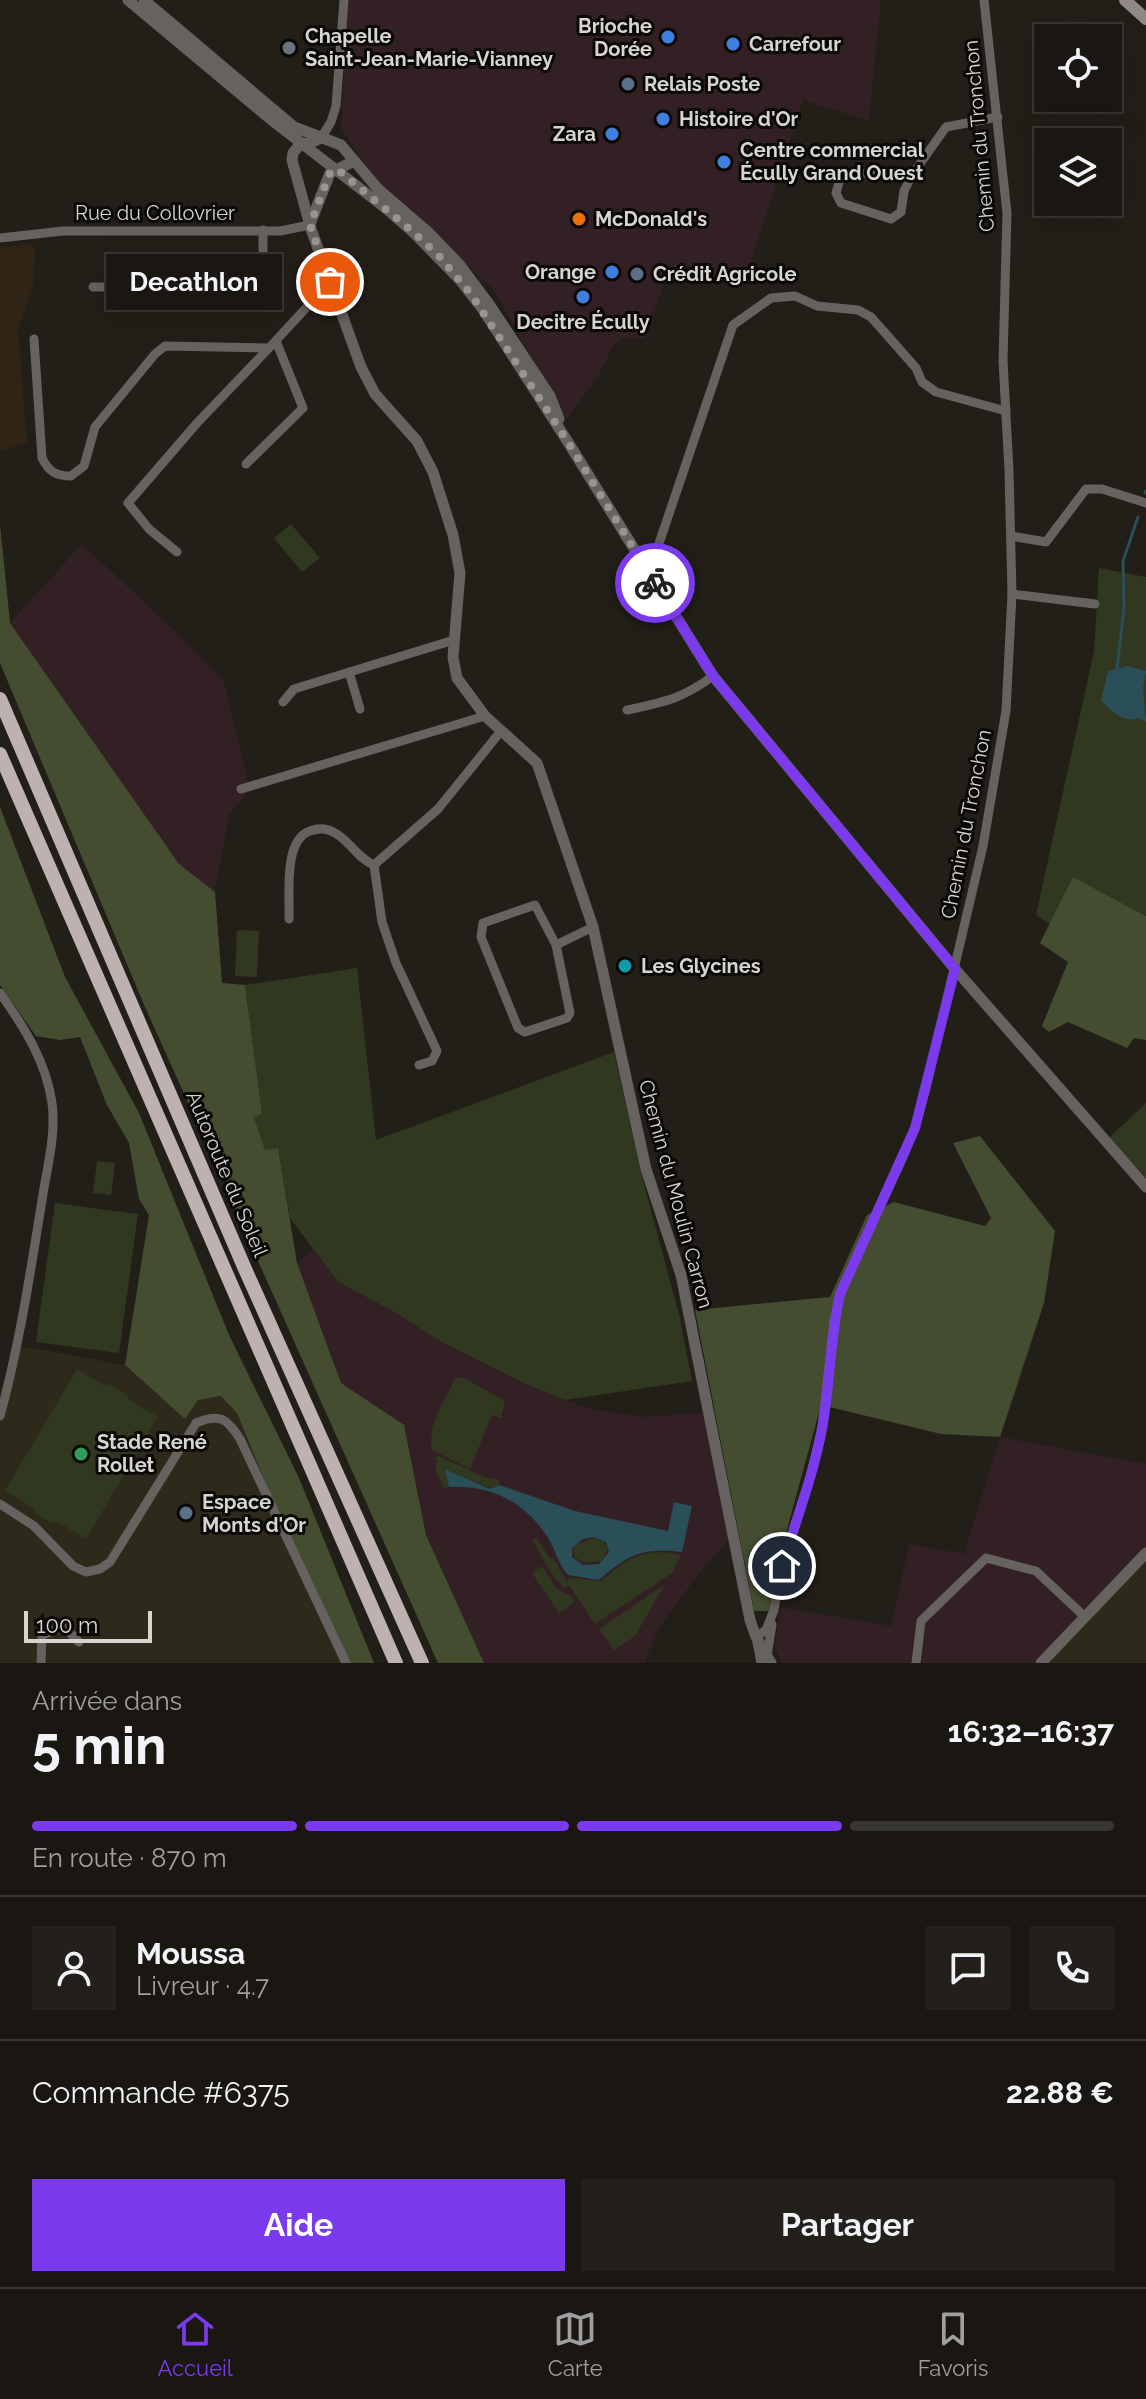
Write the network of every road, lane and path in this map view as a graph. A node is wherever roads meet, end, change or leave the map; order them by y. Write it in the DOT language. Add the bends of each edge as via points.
graph roads {
  1 [pos="128,0"];
  2 [pos="144,0"];
  3 [pos="344,0"];
  4 [pos="984,0"];
  5 [pos="1125,0"];
  6 [pos="1146,19"];
  7 [pos="998,117"];
  8 [pos="321,138"];
  9 [pos="301,143"];
  10 [pos="354,161"];
  11 [pos="337,169"];
  12 [pos="912,175"];
  13 [pos="310,225"];
  14 [pos="263,230"];
  15 [pos="0,238"];
  16 [pos="330,282"];
  17 [pos="93,287"];
  18 [pos="486,306"];
  19 [pos="34,339"];
  20 [pos="273,344"];
  21 [pos="1006,411"];
  22 [pos="246,464"];
  23 [pos="1146,503"];
  24 [pos="1011,536"];
  25 [pos="177,552"];
  26 [pos="649,573"];
  27 [pos="1012,594"];
  28 [pos="1095,604"];
  29 [pos="454,640"];
  30 [pos="349,672"];
  31 [pos="713,676"];
  32 [pos="0,699"];
  33 [pos="283,702"];
  34 [pos="360,709"];
  35 [pos="627,710"];
  36 [pos="485,716"];
  37 [pos="501,731"];
  38 [pos="0,754"];
  39 [pos="241,789"];
  40 [pos="374,865"];
  41 [pos="289,919"];
  42 [pos="593,927"];
  43 [pos="556,945"];
  44 [pos="955,969"];
  45 [pos="0,993"];
  46 [pos="419,1065"];
  47 [pos="1146,1187"];
  48 [pos="0,1416"];
  49 [pos="0,1504"];
  50 [pos="1146,1553"];
  51 [pos="774,1610"];
  52 [pos="1085,1617"];
  53 [pos="756,1637"];
  54 [pos="79,1642"];
  55 [pos="767,1661"];
  56 [pos="41,1663"];
  57 [pos="346,1663"];
  58 [pos="396,1663"];
  59 [pos="422,1663"];
  60 [pos="916,1663"];
  61 [pos="1041,1663"];
  1 -- 9 [label="street"];
  2 -- 8 [label="street" via="294,127"];
  3 -- 8 [label="street" via="336,106"];
  4 -- 7 [label="street, Chemin du Tronchon"];
  5 -- 6 [label="main road"];
  7 -- 12 [label="street" via="946,127"];
  7 -- 21 [label="street, Chemin du Tronchon" via="1007,213"];
  8 -- 9 [label="street"];
  8 -- 10 [label="street" via="341,145"];
  9 -- 11 [label="street"];
  9 -- 13 [label="street, Chemin du Moulin Carron" via="292,160"];
  10 -- 11 [label="street"];
  10 -- 18 [label="street" via="459,264"];
  11 -- 13 [label="street" via="330,173"];
  11 -- 18 [label="street" via="412,231"];
  12 -- 12 [label="street" via="848,173 836,193 841,203 891,219 901,212"];
  13 -- 14 [label="street, Rue du Collovrier"];
  13 -- 16 [label="street, Chemin du Moulin Carron"];
  14 -- 15 [label="street, Rue du Collovrier" via="63,231"];
  14 -- 17 [label="street" via="263,266 255,274 208,285"];
  16 -- 20 [label="street"];
  16 -- 29 [label="street, Chemin du Moulin Carron" via="375,394 417,441 433,472 460,573"];
  18 -- 26 [label="street" via="550,396 566,439"];
  19 -- 20 [label="street" via="42,458 59,476 71,476 84,466 95,427 165,346"];
  20 -- 22 [label="street" via="303,408"];
  20 -- 25 [label="street" via="128,503"];
  21 -- 24 [label="street, Chemin du Tronchon"];
  21 -- 26 [label="street" via="936,392 922,382 871,317 858,310 817,306 795,296 771,298 733,325"];
  23 -- 24 [label="street" via="1086,489 1046,542"];
  24 -- 27 [label="street, Chemin du Tronchon"];
  26 -- 31 [label="street"];
  27 -- 28 [label="street"];
  27 -- 44 [label="street, Chemin du Tronchon" via="1006,711"];
  29 -- 30 [label="street"];
  29 -- 36 [label="street, Chemin du Moulin Carron" via="457,678"];
  30 -- 33 [label="street" via="294,689"];
  30 -- 34 [label="street"];
  31 -- 35 [label="street" via="680,697"];
  31 -- 44 [label="street"];
  32 -- 59 [label="highway, Autoroute du Soleil" via="245,1269"];
  36 -- 37 [label="street, Chemin du Moulin Carron"];
  36 -- 39 [label="street"];
  37 -- 40 [label="street" via="438,809"];
  37 -- 42 [label="street, Chemin du Moulin Carron" via="529,754 543,776"];
  38 -- 58 [label="highway, Autoroute du Soleil"];
  40 -- 41 [label="street" via="336,833 321,828 306,832 291,855"];
  40 -- 46 [label="street" via="382,922 437,1051 432,1061"];
  42 -- 43 [label="street"];
  42 -- 53 [label="street, Chemin du Moulin Carron" via="646,1169 681,1275"];
  43 -- 43 [label="street" via="535,905 483,923 481,937 518,1028 525,1032 570,1013"];
  44 -- 47 [label="street"];
  44 -- 51 [label="street, Chemin du Tronchon" via="915,1128 840,1294 822,1428"];
  45 -- 48 [label="street" via="37,1054 53,1117 39,1229"];
  49 -- 57 [label="street" via="34,1526 73,1566 86,1572 100,1569 114,1556 196,1423 220,1417 240,1439"];
  50 -- 52 [label="street"];
  51 -- 53 [label="street, Chemin du Tronchon" via="766,1630"];
  51 -- 55 [label="street"];
  52 -- 60 [label="street" via="1036,1571 986,1558 921,1621"];
  52 -- 61 [label="street"];
  53 -- 55 [label="street"];
  54 -- 56 [label="street" via="64,1627 42,1635"];
}
